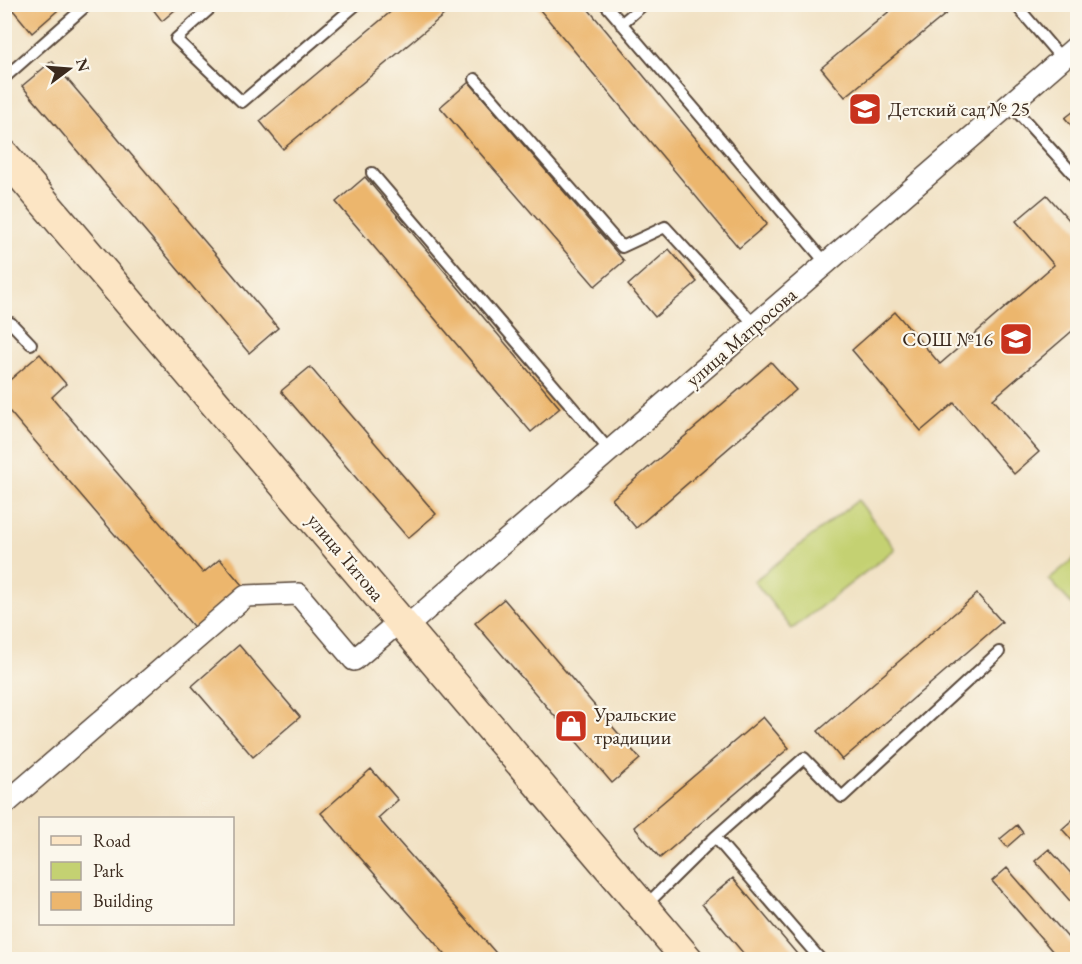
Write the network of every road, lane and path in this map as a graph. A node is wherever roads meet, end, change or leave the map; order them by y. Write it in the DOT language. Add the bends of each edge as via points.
graph roads {
  1 [pos="87,4"];
  2 [pos="215,4"];
  3 [pos="357,4"];
  4 [pos="605,4"];
  5 [pos="644,4"];
  6 [pos="1015,4"];
  7 [pos="621,24"];
  8 [pos="1070,52"];
  9 [pos="4,78"];
  10 [pos="475,79"];
  11 [pos="1010,104"];
  12 [pos="4,154"];
  13 [pos="372,173"];
  14 [pos="1077,177"];
  15 [pos="826,263"];
  16 [pos="755,325"];
  17 [pos="4,329"];
  18 [pos="31,344"];
  19 [pos="610,451"];
  20 [pos="403,625"];
  21 [pos="999,652"];
  22 [pos="4,805"];
  23 [pos="715,837"];
  24 [pos="644,907"];
  25 [pos="688,960"];
  26 [pos="821,960"];
  1 -- 9 [label="lane"];
  2 -- 3 [label="lane" via="176,39 242,102"];
  4 -- 7 [label="lane"];
  5 -- 7 [label="lane"];
  6 -- 8 [label="lane"];
  7 -- 15 [label="lane"];
  8 -- 11 [label="street, улица Матросова"];
  10 -- 16 [label="lane" via="622,247 665,227"];
  11 -- 14 [label="lane"];
  11 -- 15 [label="street, улица Матросова"];
  12 -- 20 [label="street, улица Титова"];
  13 -- 19 [label="lane"];
  15 -- 16 [label="street, улица Матросова"];
  16 -- 19 [label="street, улица Матросова"];
  17 -- 18 [label="lane" via="11,323"];
  19 -- 20 [label="street, улица Матросова"];
  20 -- 22 [label="street, улица Матросова" via="354,660 298,594 246,596"];
  20 -- 24 [label="street, улица Титова"];
  21 -- 23 [label="lane" via="842,797 804,758"];
  23 -- 24 [label="lane"];
  23 -- 26 [label="lane"];
  24 -- 25 [label="street, улица Титова"];
}
